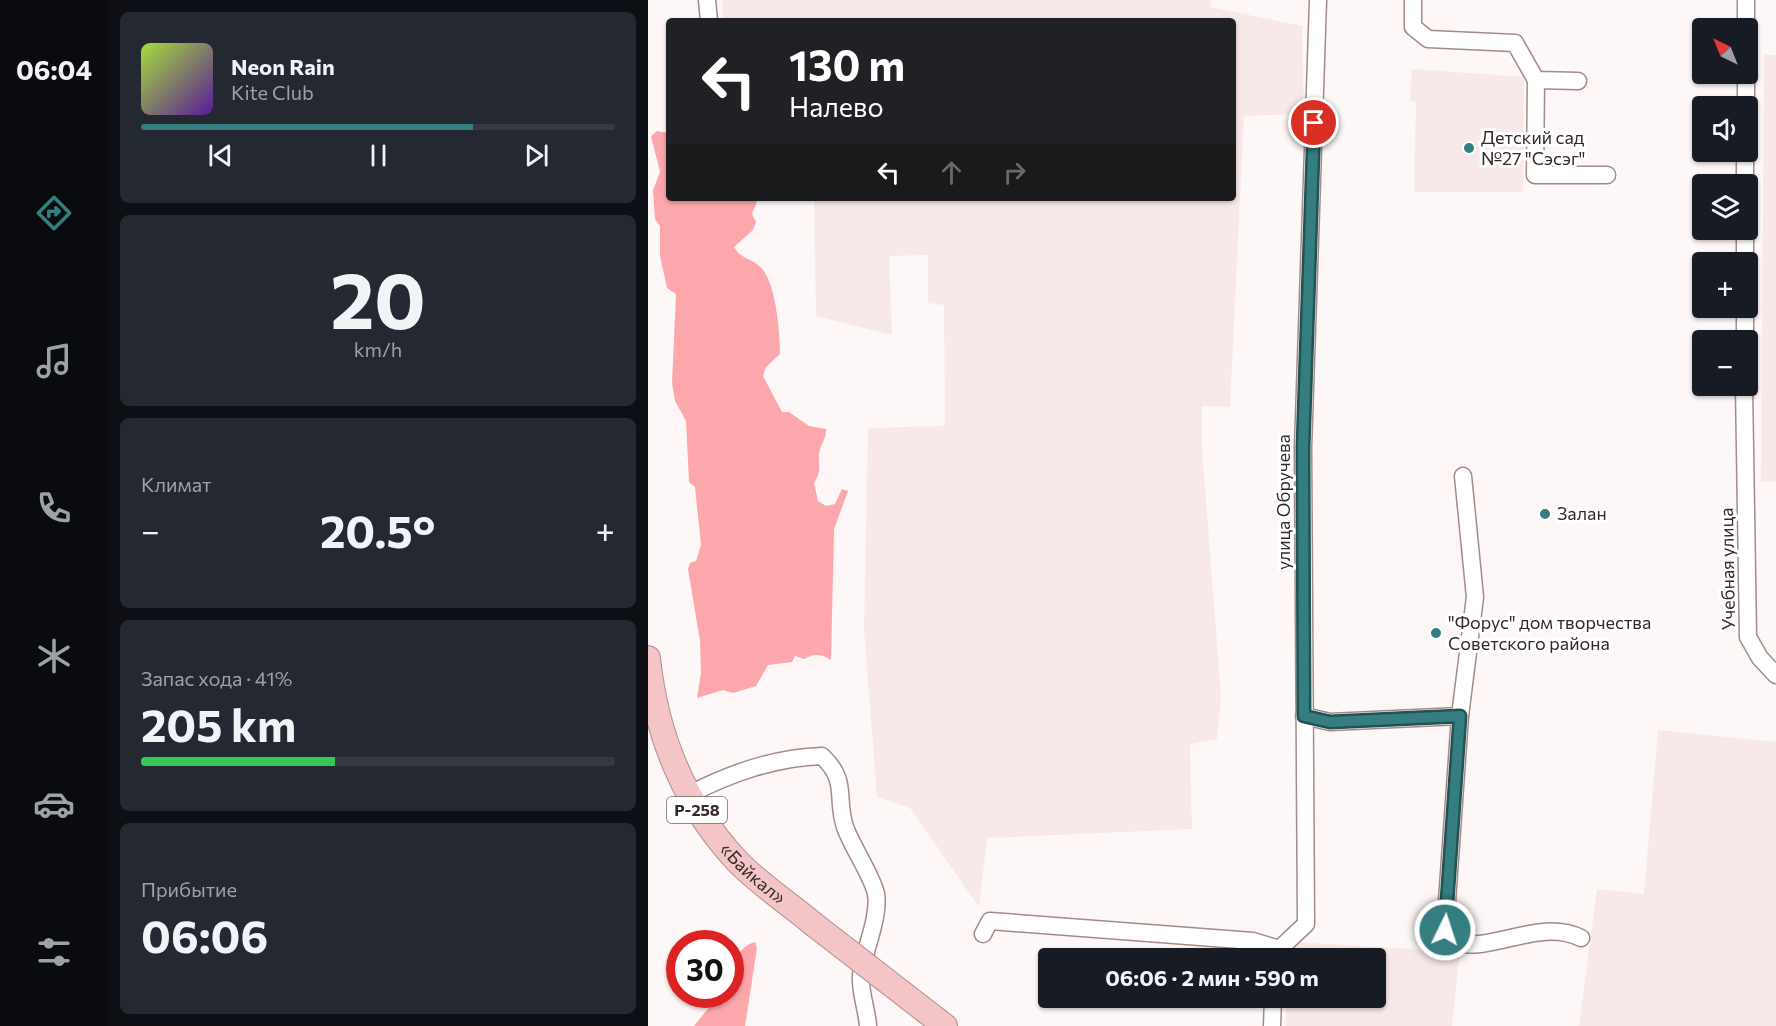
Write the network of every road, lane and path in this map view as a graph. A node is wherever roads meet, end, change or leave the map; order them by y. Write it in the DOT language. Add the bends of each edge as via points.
graph roads {
  1 [pos="707,0"];
  2 [pos="1318,0"];
  3 [pos="1413,0"];
  4 [pos="1746,0"];
  5 [pos="709,18"];
  6 [pos="1746,18"];
  7 [pos="1536,80"];
  8 [pos="1578,81"];
  9 [pos="1606,175"];
  10 [pos="1744,396"];
  11 [pos="1462,477"];
  12 [pos="648,658"];
  13 [pos="1776,675"];
  14 [pos="1304,716"];
  15 [pos="1460,716"];
  16 [pos="688,795"];
  17 [pos="983,934"];
  18 [pos="1581,938"];
  19 [pos="1266,948"];
  20 [pos="1282,948"];
  21 [pos="1273,1008"];
  22 [pos="868,1026"];
  23 [pos="945,1026"];
  24 [pos="1272,1026"];
  1 -- 5 [label="street"];
  2 -- 14 [label="street, улица Обручева" via="1303,448"];
  3 -- 7 [label="street" via="1413,27 1428,39 1515,43"];
  4 -- 6 [label="street"];
  7 -- 8 [label="street"];
  7 -- 9 [label="street" via="1535,175"];
  10 -- 13 [label="street, Учебная улица" via="1748,637"];
  11 -- 15 [label="street" via="1475,597"];
  12 -- 16 [label="highway, «Байкал» / Р-258" via="663,739"];
  14 -- 15 [label="street" via="1330,722"];
  14 -- 20 [label="street, улица Обручева" via="1306,924"];
  15 -- 18 [label="street" via="1445,930 1448,937 1464,945 1487,945 1536,932"];
  16 -- 22 [label="street" via="767,762 822,756 835,768 845,825 876,894 861,975"];
  16 -- 23 [label="highway, «Байкал» / Р-258, bridge" via="738,862"];
  17 -- 19 [label="street" via="990,921 1253,940"];
  21 -- 24 [label="street"];
}
